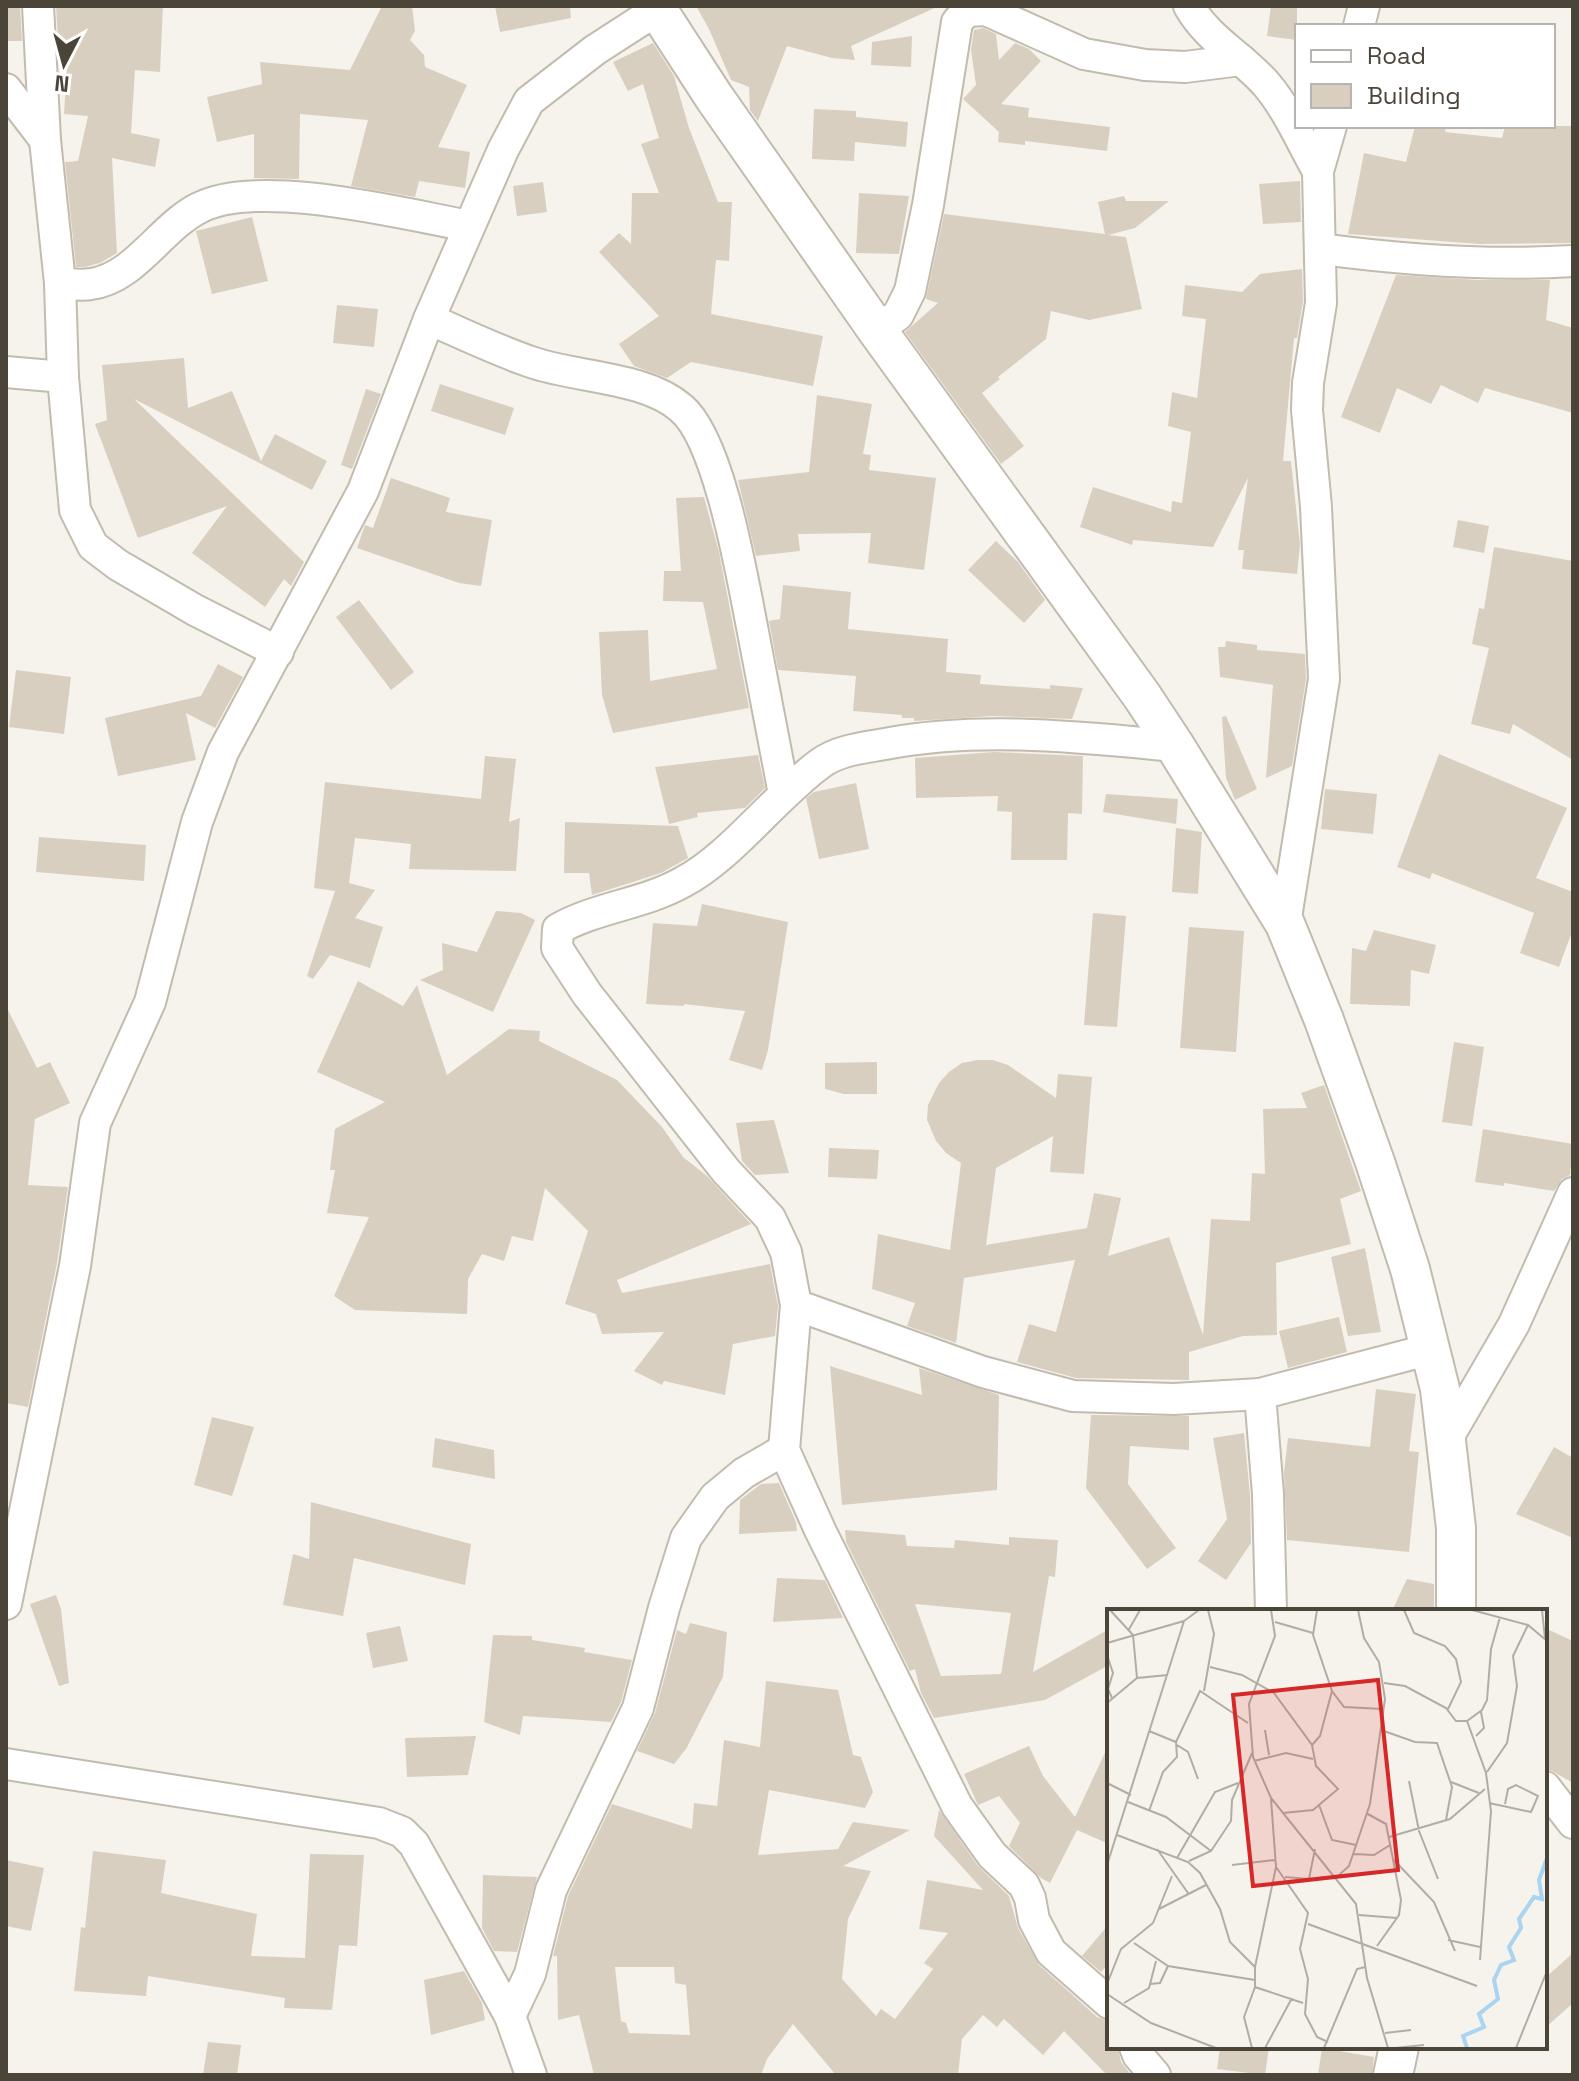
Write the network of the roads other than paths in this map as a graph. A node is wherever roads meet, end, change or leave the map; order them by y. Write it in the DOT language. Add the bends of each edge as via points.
graph roads {
  1 [pos="38,6"];
  2 [pos="1189,6"];
  3 [pos="656,8"];
  4 [pos="1241,60"];
  5 [pos="6,89"];
  6 [pos="1330,128"];
  7 [pos="45,140"];
  8 [pos="1318,171"];
  9 [pos="469,226"];
  10 [pos="1321,249"];
  11 [pos="1573,261"];
  12 [pos="60,283"];
  13 [pos="429,319"];
  14 [pos="877,330"];
  15 [pos="6,372"];
  16 [pos="63,377"];
  17 [pos="278,652"];
  18 [pos="1175,746"];
  19 [pos="784,794"];
  20 [pos="1285,924"];
  21 [pos="1573,1193"];
  22 [pos="796,1305"];
  23 [pos="1431,1349"];
  24 [pos="1260,1394"];
  25 [pos="1447,1439"];
  26 [pos="784,1450"];
  27 [pos="12,1534"];
  28 [pos="6,1604"];
  29 [pos="1271,1609"];
  30 [pos="1456,1609"];
  31 [pos="6,1764"];
  32 [pos="1547,1790"];
  33 [pos="1573,1823"];
  34 [pos="1107,2001"];
  35 [pos="510,2016"];
  36 [pos="1136,2049"];
  37 [pos="1399,2049"];
  38 [pos="531,2075"];
  39 [pos="1155,2075"];
  40 [pos="1393,2075"];
  1 -- 7 [label="street"];
  2 -- 4 [label="street" via="1200,26"];
  3 -- 9 [label="street" via="529,101"];
  3 -- 14 [label="street"];
  4 -- 8 [label="street" via="1268,86"];
  4 -- 14 [label="street" via="1185,67 1145,65 1084,54 986,10 967,11 957,22 910,291 898,315"];
  5 -- 7 [label="street"];
  6 -- 8 [label="street"];
  7 -- 12 [label="street"];
  8 -- 10 [label="street"];
  9 -- 12 [label="street" via="366,206 242,195 200,207 115,277 91,284"];
  9 -- 13 [label="street"];
  10 -- 11 [label="street" via="1392,258"];
  10 -- 20 [label="street" via="1321,303 1307,410 1324,679"];
  12 -- 16 [label="street"];
  13 -- 17 [label="street" via="363,491"];
  13 -- 19 [label="street" via="531,362 632,385 683,408 710,461 733,532"];
  14 -- 18 [label="street"];
  15 -- 16 [label="street"];
  16 -- 17 [label="street" via="75,510 93,546 182,603"];
  17 -- 27 [label="street" via="223,752 197,822 150,1002 95,1123 75,1266"];
  18 -- 19 [label="street" via="1005,733 932,735 851,750 825,761"];
  18 -- 20 [label="street"];
  19 -- 22 [label="street" via="683,882 576,919 558,929 557,948 662,1091 770,1218 786,1252"];
  20 -- 23 [label="street" via="1375,1162"];
  21 -- 25 [label="street" via="1514,1324"];
  22 -- 24 [label="street" via="983,1372 1073,1396 1174,1399"];
  22 -- 26 [label="street"];
  23 -- 24 [label="street"];
  23 -- 25 [label="street"];
  24 -- 29 [label="street"];
  25 -- 30 [label="street" via="1456,1528"];
  26 -- 34 [label="street" via="957,1806 992,1855 1024,1885 1051,1952"];
  26 -- 35 [label="street" via="715,1497 686,1538 638,1708 551,1890 533,1963"];
  27 -- 28 [label="street"];
  31 -- 35 [label="street" via="379,1823 402,1832 414,1844"];
  32 -- 33 [label="street"];
  35 -- 38 [label="street"];
  36 -- 39 [label="street"];
  37 -- 40 [label="street"];
}
